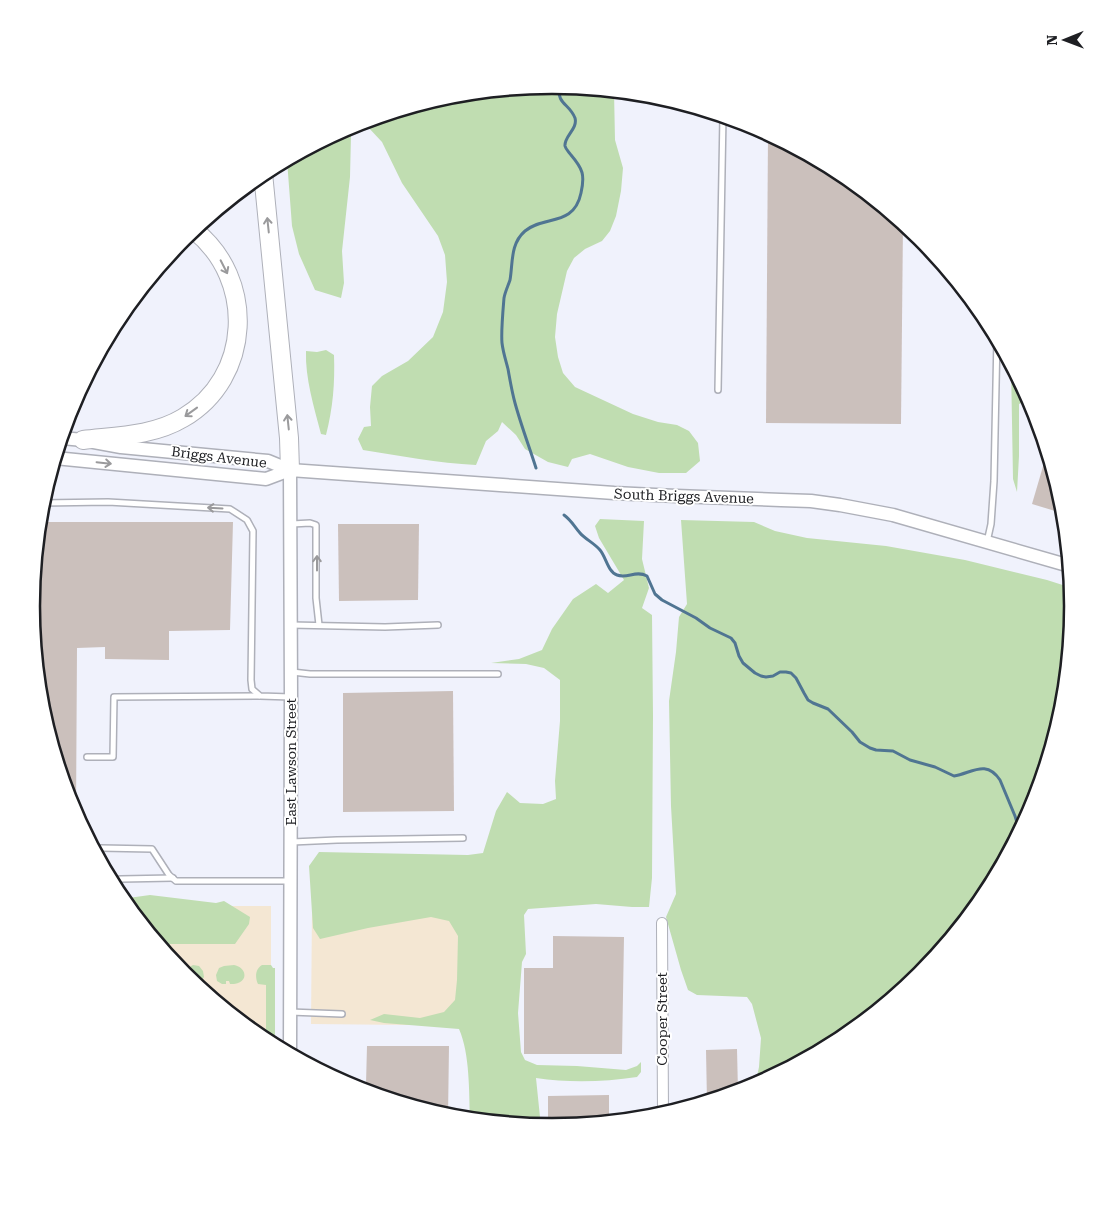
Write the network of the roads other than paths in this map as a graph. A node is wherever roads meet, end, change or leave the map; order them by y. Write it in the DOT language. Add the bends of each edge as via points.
graph roads {
  1 [pos="723,123"];
  2 [pos="263,184"];
  3 [pos="200,235"];
  4 [pos="997,351"];
  5 [pos="718,390"];
  6 [pos="68,439"];
  7 [pos="83,440"];
  8 [pos="62,459"];
  9 [pos="290,470"];
  10 [pos="51,503"];
  11 [pos="290,524"];
  12 [pos="987,542"];
  13 [pos="1063,564"];
  14 [pos="291,625"];
  15 [pos="319,625"];
  16 [pos="438,625"];
  17 [pos="291,672"];
  18 [pos="498,674"];
  19 [pos="260,696"];
  20 [pos="291,697"];
  21 [pos="87,757"];
  22 [pos="463,838"];
  23 [pos="291,842"];
  24 [pos="101,848"];
  25 [pos="173,878"];
  26 [pos="119,879"];
  27 [pos="291,881"];
  28 [pos="662,923"];
  29 [pos="290,1012"];
  30 [pos="342,1014"];
  31 [pos="290,1046"];
  32 [pos="663,1107"];
  1 -- 5 [label="lane"];
  9 -- 2 [label="highway, one-way"];
  3 -- 7 [label="highway, one-way" via="225,268 237,309 236,347 216,389 193,411 170,425 142,433"];
  4 -- 12 [label="lane" via="994,481"];
  6 -- 7 [label="street, Briggs Avenue"];
  7 -- 9 [label="street, Briggs Avenue" via="121,447 268,461"];
  8 -- 9 [label="street, Briggs Avenue, one-way" via="266,479"];
  9 -- 11 [label="street, East Lawson Street"];
  9 -- 12 [label="street, South Briggs Avenue" via="614,493 811,501 893,515"];
  19 -- 10 [label="lane, one-way" via="252,689 253,531 247,520 230,509 108,502"];
  11 -- 14 [label="street, East Lawson Street"];
  15 -- 11 [label="lane, one-way" via="316,525"];
  12 -- 13 [label="street, South Briggs Avenue"];
  14 -- 15 [label="lane"];
  14 -- 17 [label="street, East Lawson Street"];
  15 -- 16 [label="lane"];
  17 -- 18 [label="lane"];
  17 -- 20 [label="street, East Lawson Street"];
  19 -- 20 [label="lane"];
  19 -- 21 [label="lane" via="114,698 113,757"];
  20 -- 23 [label="street, East Lawson Street"];
  22 -- 23 [label="lane"];
  23 -- 27 [label="street, East Lawson Street"];
  24 -- 25 [label="lane" via="152,849"];
  25 -- 26 [label="lane"];
  25 -- 27 [label="lane" via="176,881"];
  27 -- 29 [label="street, East Lawson Street"];
  28 -- 32 [label="street, Cooper Street"];
  29 -- 30 [label="lane"];
  29 -- 31 [label="street, East Lawson Street"];
}
